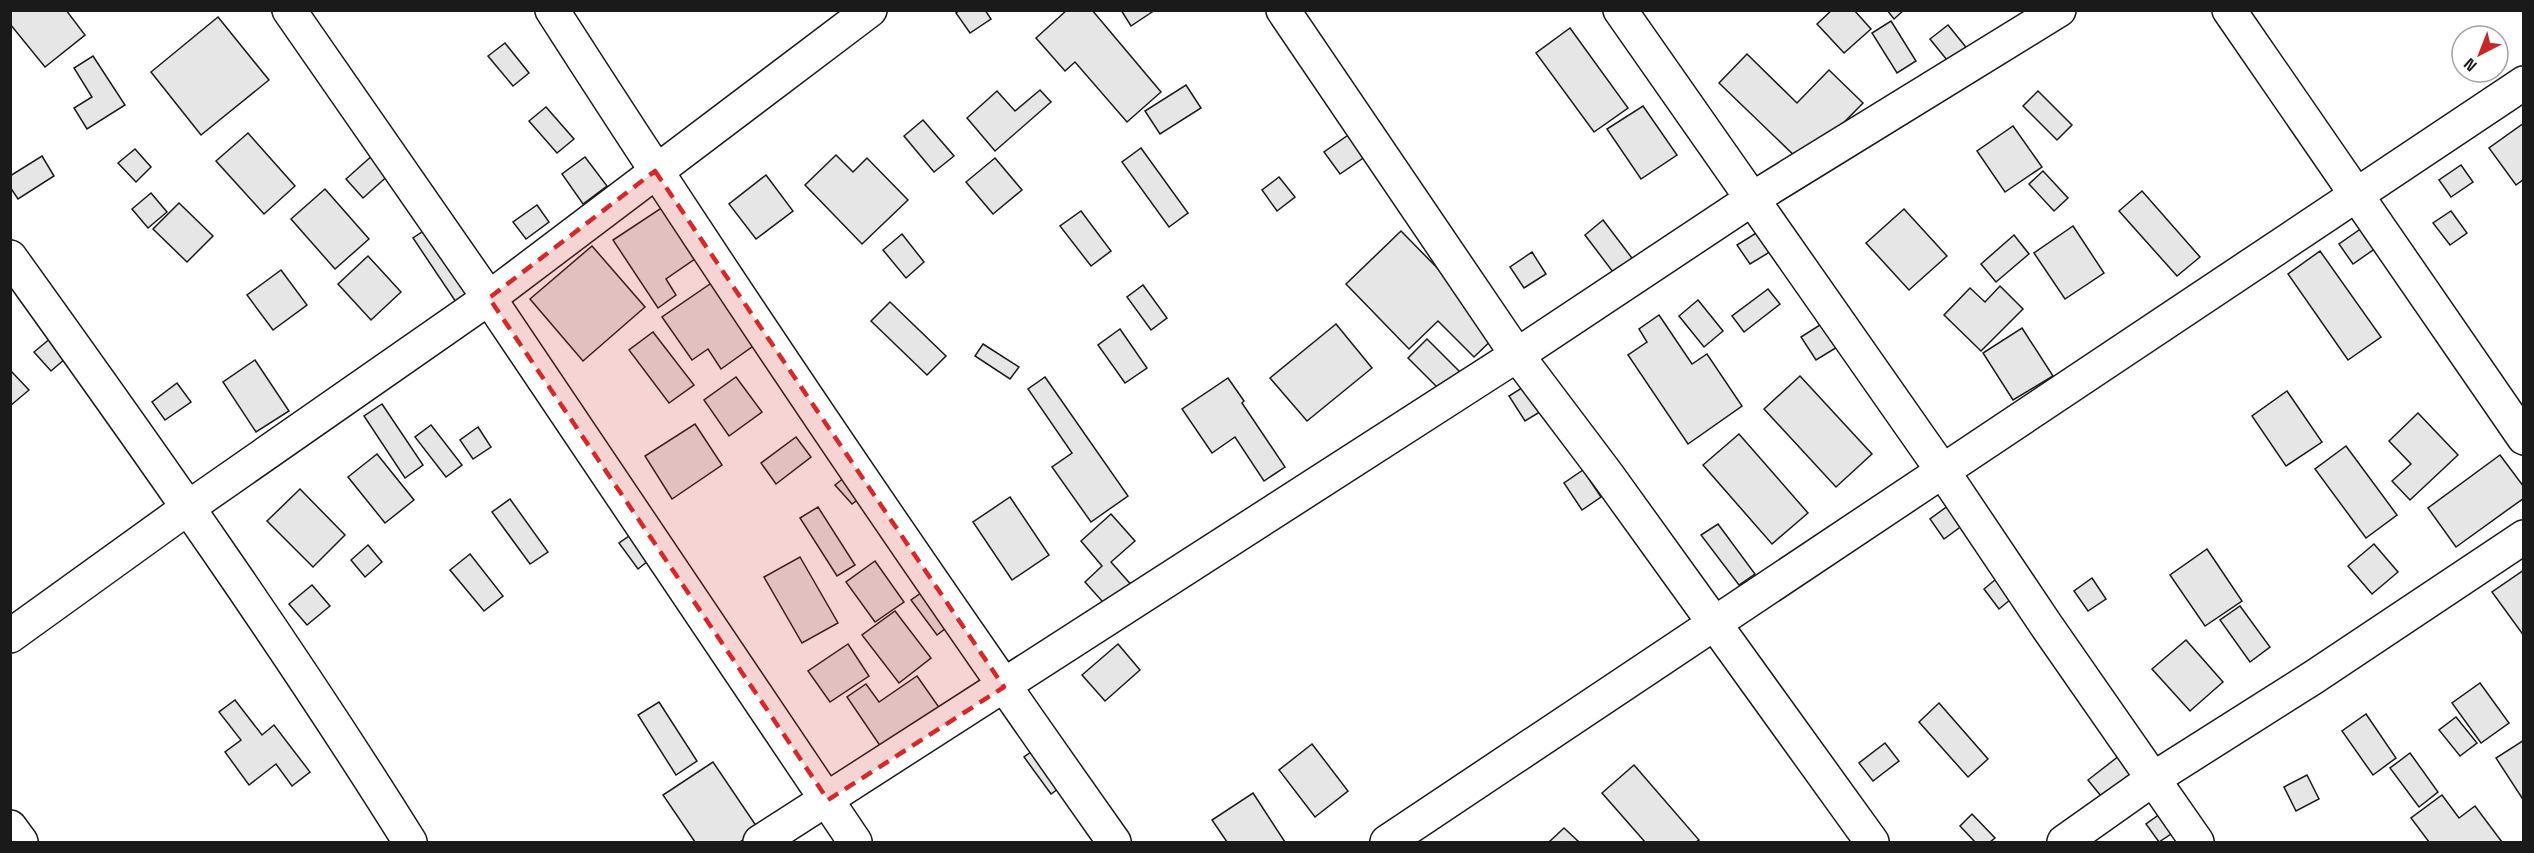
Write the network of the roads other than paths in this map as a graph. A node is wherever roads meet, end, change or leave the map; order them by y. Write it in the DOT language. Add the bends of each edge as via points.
graph roads {
  1 [pos="289,10"];
  2 [pos="552,10"];
  3 [pos="870,10"];
  4 [pos="1283,10"];
  5 [pos="1620,10"];
  6 [pos="2059,10"];
  7 [pos="2229,10"];
  8 [pos="2523,83"];
  9 [pos="655,171"];
  10 [pos="2356,195"];
  11 [pos="1752,199"];
  12 [pos="10,257"];
  13 [pos="489,298"];
  14 [pos="1517,355"];
  15 [pos="2523,438"];
  16 [pos="1942,470"];
  17 [pos="189,507"];
  18 [pos="2523,537"];
  19 [pos="1715,624"];
  20 [pos="10,636"];
  21 [pos="1004,687"];
  22 [pos="2153,779"];
  23 [pos="828,800"];
  24 [pos="10,827"];
  25 [pos="21,843"];
  26 [pos="410,843"];
  27 [pos="760,843"];
  28 [pos="855,843"];
  29 [pos="1114,843"];
  30 [pos="1387,843"];
  31 [pos="1872,843"];
  32 [pos="2064,843"];
  33 [pos="2197,843"];
  1 -- 13 [label="street"];
  2 -- 9 [label="street"];
  3 -- 9 [label="street"];
  4 -- 14 [label="street"];
  5 -- 11 [label="street"];
  6 -- 11 [label="street"];
  7 -- 10 [label="street"];
  8 -- 10 [label="street"];
  9 -- 13 [label="street"];
  9 -- 21 [label="street"];
  10 -- 15 [label="street"];
  10 -- 16 [label="street"];
  11 -- 14 [label="street"];
  11 -- 16 [label="street"];
  12 -- 17 [label="street"];
  13 -- 17 [label="street"];
  13 -- 23 [label="street"];
  14 -- 19 [label="street"];
  14 -- 21 [label="street"];
  16 -- 19 [label="street"];
  16 -- 22 [label="street"];
  17 -- 20 [label="street"];
  17 -- 26 [label="street" via="338,728"];
  18 -- 22 [label="street"];
  19 -- 30 [label="street"];
  19 -- 31 [label="street"];
  21 -- 23 [label="street"];
  21 -- 29 [label="street"];
  22 -- 32 [label="street"];
  22 -- 33 [label="street"];
  23 -- 27 [label="street"];
  23 -- 28 [label="street"];
  24 -- 25 [label="street"];
}
